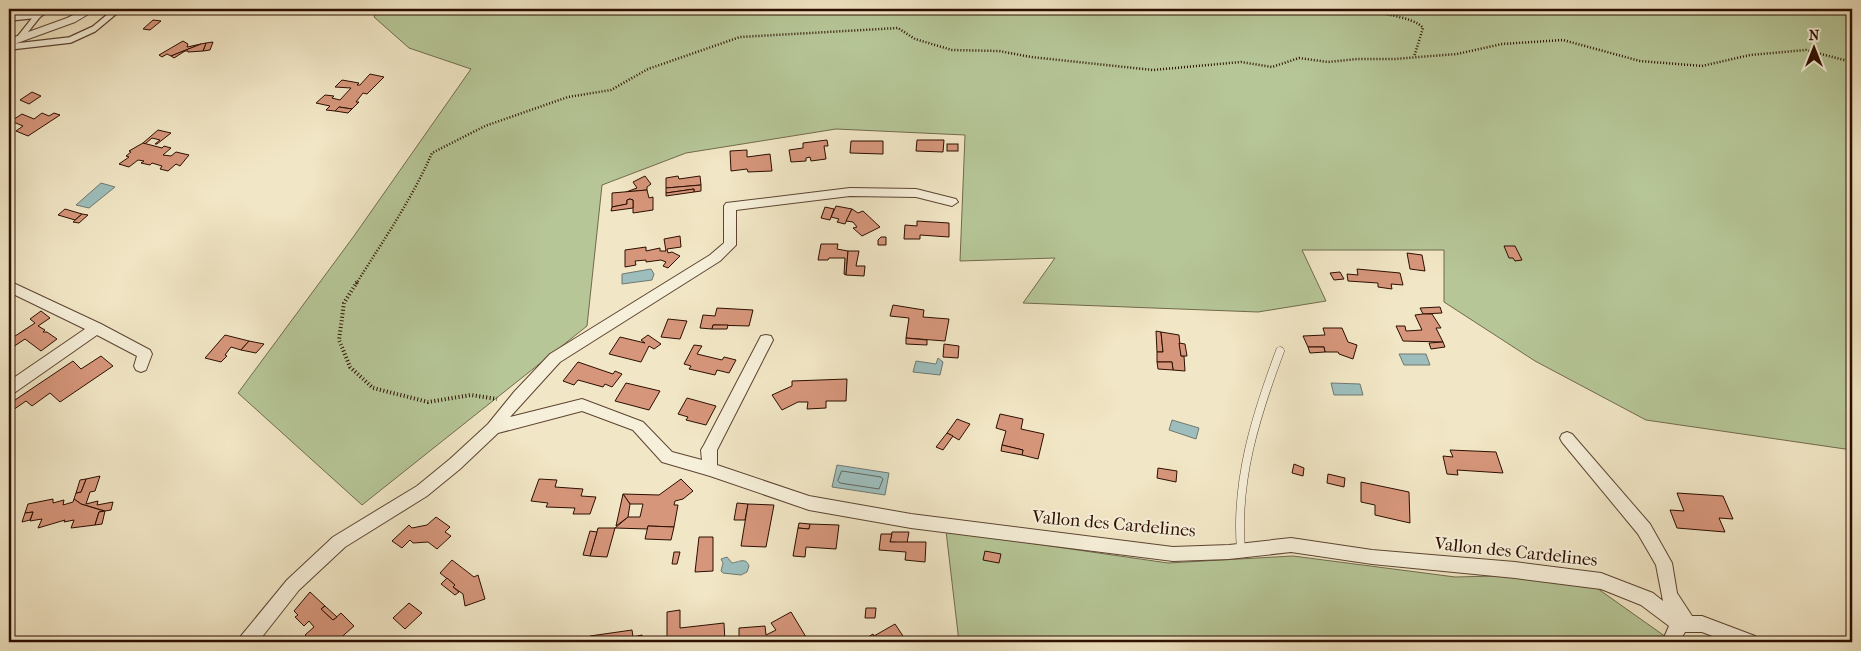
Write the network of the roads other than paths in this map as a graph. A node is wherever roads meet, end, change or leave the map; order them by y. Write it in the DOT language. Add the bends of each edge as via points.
graph roads {
  1 [pos="47,9"];
  2 [pos="92,9"];
  3 [pos="118,9"];
  4 [pos="38,15"];
  5 [pos="9,18"];
  6 [pos="14,41"];
  7 [pos="9,47"];
  8 [pos="952,202"];
  9 [pos="9,286"];
  10 [pos="96,328"];
  11 [pos="766,340"];
  12 [pos="1280,351"];
  13 [pos="141,366"];
  14 [pos="9,389"];
  15 [pos="493,428"];
  16 [pos="1567,438"];
  17 [pos="710,469"];
  18 [pos="1240,550"];
  19 [pos="1684,624"];
  20 [pos="1744,641"];
  21 [pos="247,642"];
  22 [pos="1670,642"];
  1 -- 4 [label="lane"];
  2 -- 6 [label="street" via="72,20"];
  3 -- 7 [label="lane" via="94,29 70,40"];
  4 -- 5 [label="lane"];
  4 -- 6 [label="lane"];
  8 -- 15 [label="street" via="916,193 850,192 730,206 730,245 715,258 555,358"];
  9 -- 10 [label="street"];
  10 -- 13 [label="street" via="145,354"];
  10 -- 14 [label="street"];
  11 -- 17 [label="street" via="709,450"];
  12 -- 18 [label="lane" via="1261,401 1241,490 1237,530"];
  15 -- 17 [label="street, Vallon des Cardelines" via="582,405 638,426 667,457"];
  15 -- 21 [label="street" via="422,491 339,542 293,585"];
  16 -- 19 [label="street" via="1644,529 1664,563 1669,596"];
  17 -- 18 [label="street, Vallon des Cardelines" via="808,503 911,521 1173,554"];
  18 -- 19 [label="street, Vallon des Cardelines" via="1291,545 1372,557 1602,581 1647,599"];
  19 -- 20 [label="street" via="1702,624"];
  19 -- 22 [label="street"];
}
